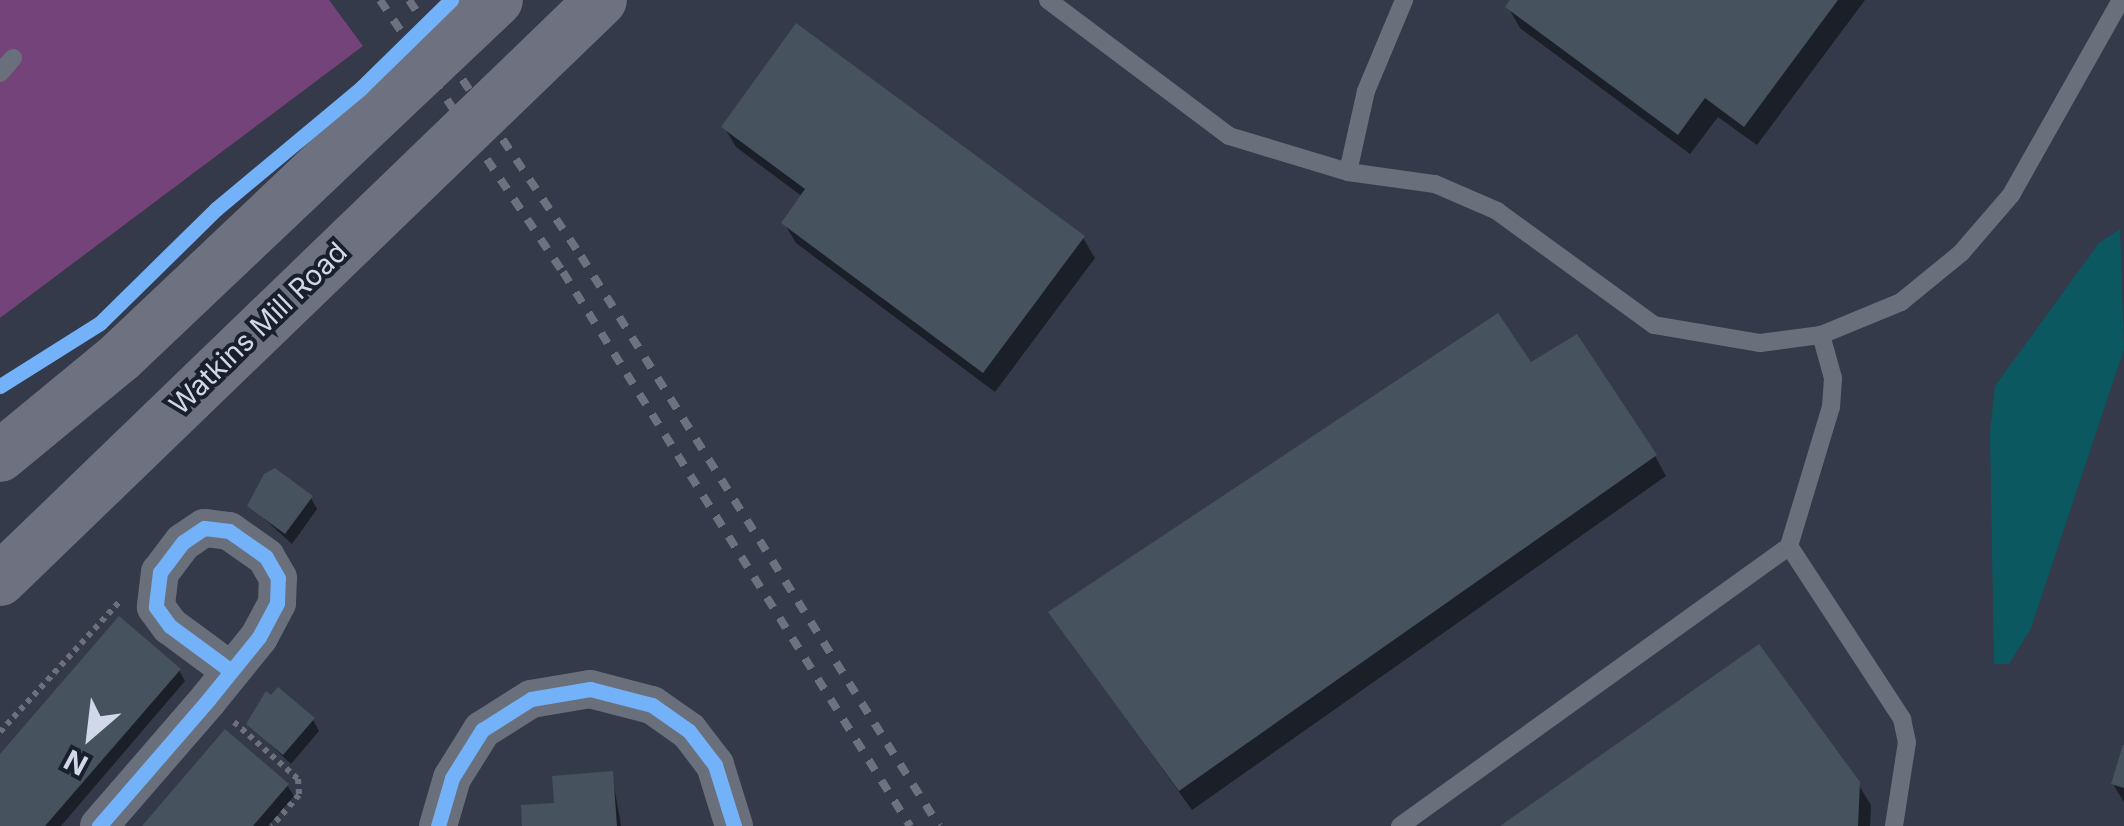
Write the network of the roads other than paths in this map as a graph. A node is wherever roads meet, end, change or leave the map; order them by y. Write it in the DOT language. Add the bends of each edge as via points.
graph roads {
  1 [pos="601,0"];
  2 [pos="1048,0"];
  3 [pos="1404,0"];
  4 [pos="2121,0"];
  5 [pos="488,8"];
  6 [pos="14,58"];
  7 [pos="0,73"];
  8 [pos="1348,172"];
  9 [pos="1821,335"];
  10 [pos="0,456"];
  11 [pos="1789,546"];
  12 [pos="0,580"];
  13 [pos="232,670"];
  14 [pos="100,826"];
  15 [pos="438,826"];
  16 [pos="734,826"];
  17 [pos="1400,826"];
  18 [pos="1894,826"];
  1 -- 12 [label="main road, Watkins Mill Road"];
  2 -- 8 [label="lane" via="1229,136"];
  3 -- 8 [label="lane" via="1366,91"];
  4 -- 9 [label="lane" via="2012,195 1961,253 1901,302"];
  5 -- 10 [label="main road" via="120,357"];
  6 -- 7 [label="lane"];
  8 -- 9 [label="lane" via="1435,184 1497,211 1654,326 1760,343"];
  9 -- 11 [label="lane" via="1833,378 1831,407"];
  11 -- 17 [label="lane"];
  11 -- 18 [label="lane" via="1902,719 1907,742"];
  13 -- 13 [label="street" via="269,620 280,591 274,568 230,531 195,532 160,572 154,598 170,626"];
  13 -- 14 [label="street"];
  15 -- 16 [label="street" via="452,778 482,730 531,698 590,689 643,701 690,732 720,775"];
}
